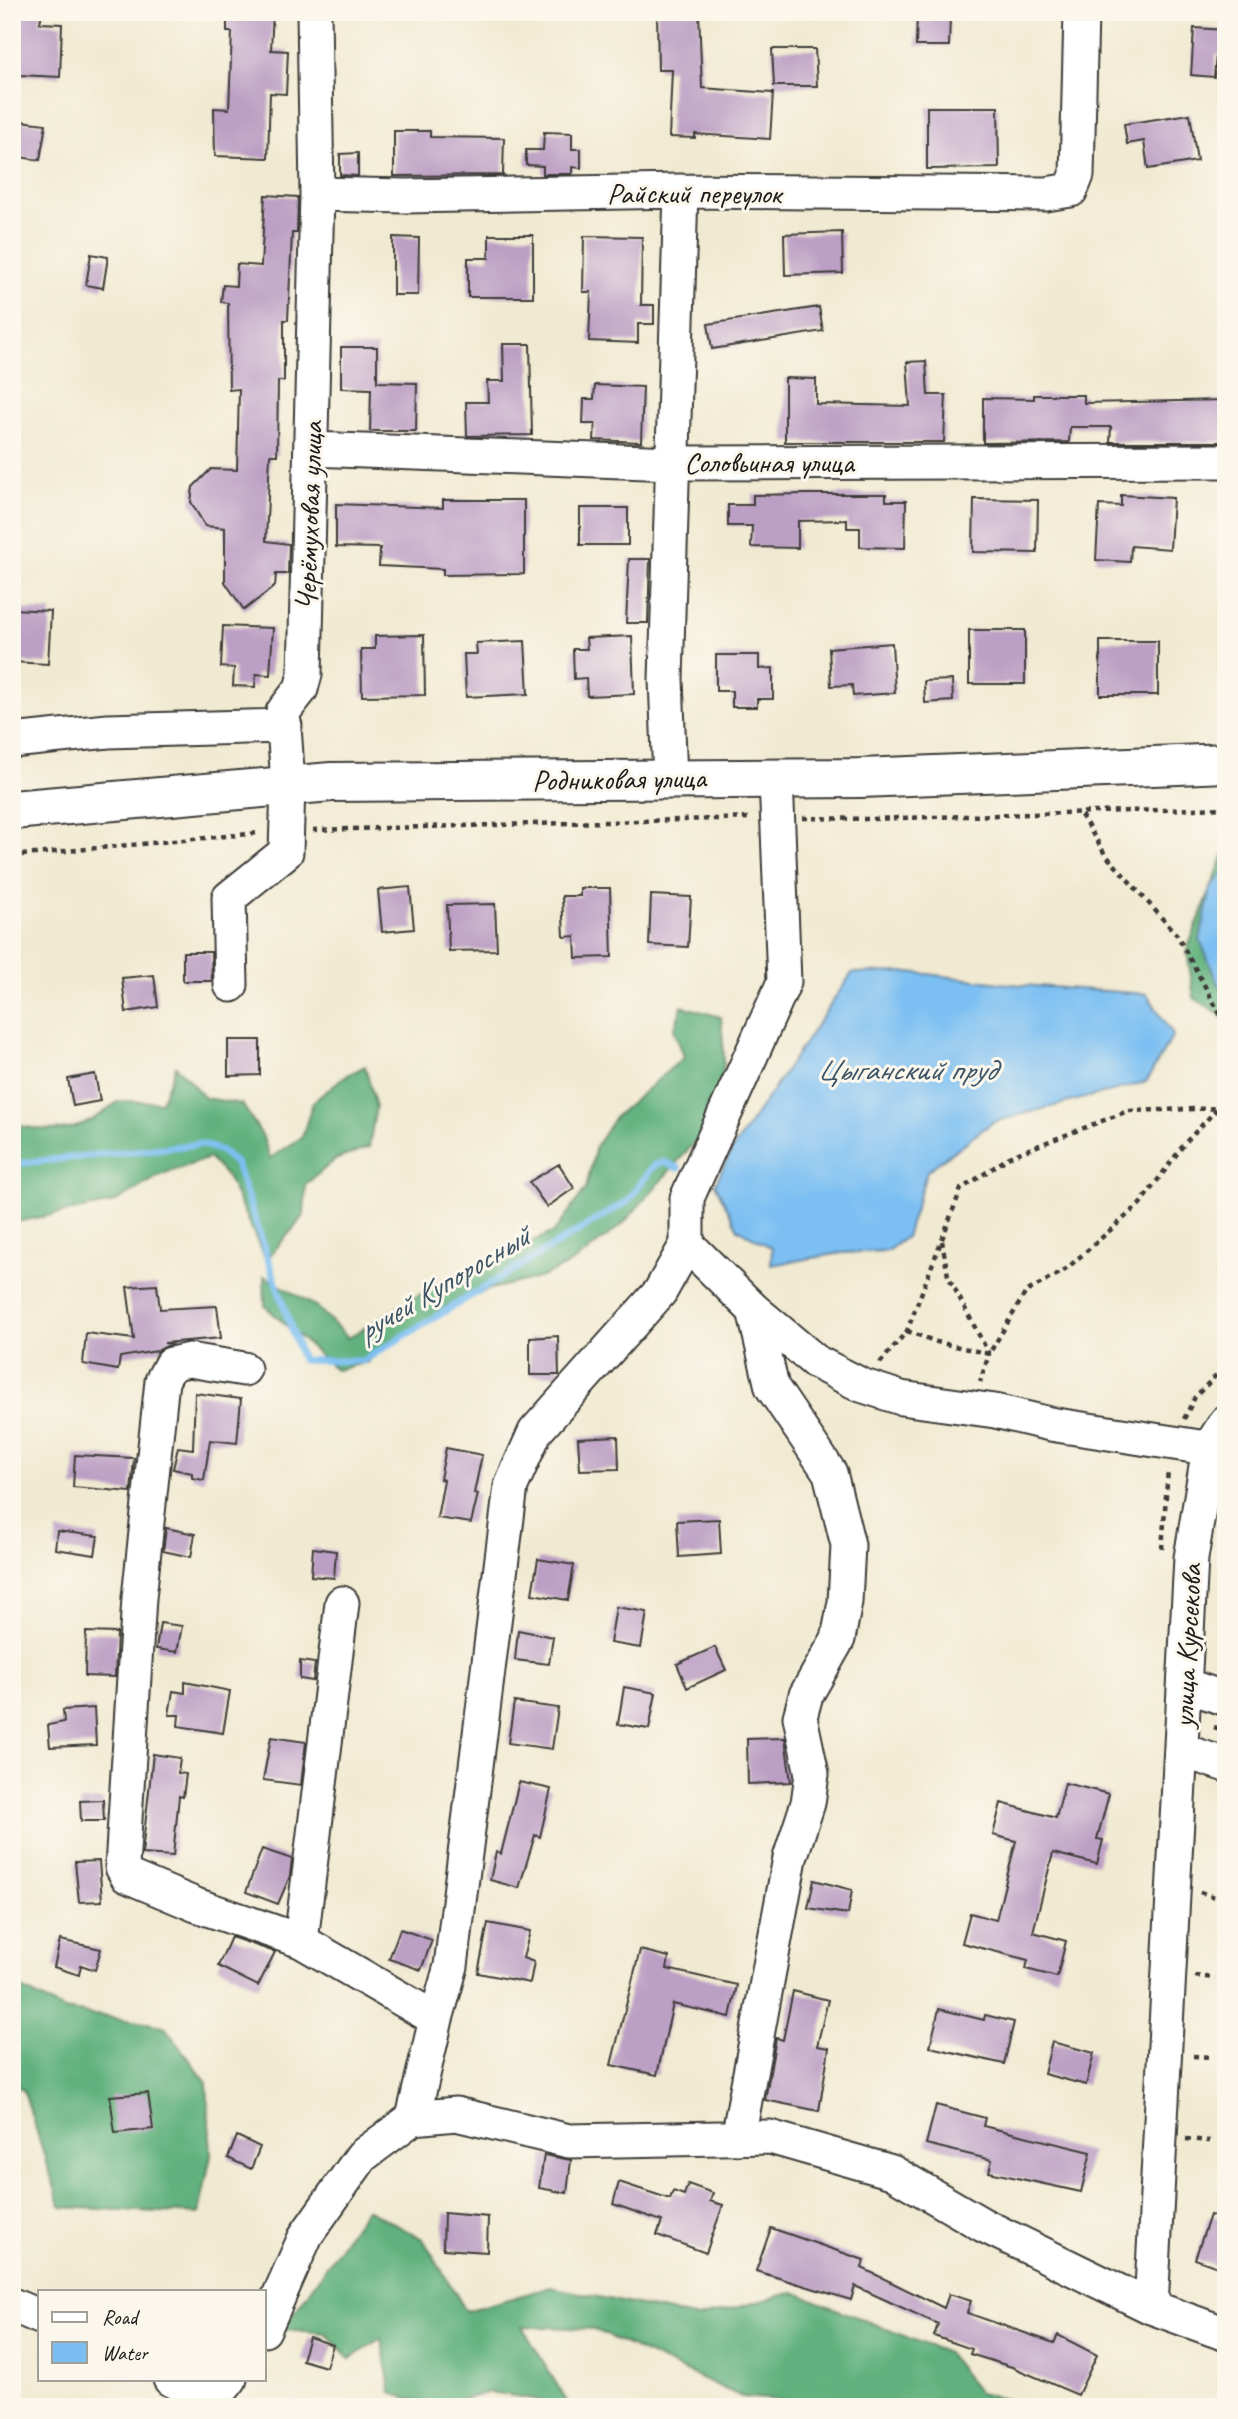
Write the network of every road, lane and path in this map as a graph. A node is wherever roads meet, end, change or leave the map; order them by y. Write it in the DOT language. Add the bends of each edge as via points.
graph roads {
  1 [pos="314,12"];
  2 [pos="1081,12"];
  3 [pos="681,191"];
  4 [pos="317,194"];
  5 [pos="312,449"];
  6 [pos="1226,461"];
  7 [pos="672,463"];
  8 [pos="285,726"];
  9 [pos="12,741"];
  10 [pos="1226,763"];
  11 [pos="776,778"];
  12 [pos="670,779"];
  13 [pos="288,784"];
  14 [pos="1226,808"];
  15 [pos="12,810"];
  16 [pos="1080,814"];
  17 [pos="776,817"];
  18 [pos="288,831"];
  19 [pos="12,856"];
  20 [pos="231,985"];
  21 [pos="1226,1025"];
  22 [pos="1226,1108"];
  23 [pos="1218,1109"];
  24 [pos="942,1237"];
  25 [pos="687,1244"];
  26 [pos="754,1310"];
  27 [pos="908,1331"];
  28 [pos="989,1354"];
  29 [pos="244,1369"];
  30 [pos="860,1385"];
  31 [pos="995,1411"];
  32 [pos="1220,1441"];
  33 [pos="341,1602"];
  34 [pos="1185,1685"];
  35 [pos="1220,1713"];
  36 [pos="1226,1731"];
  37 [pos="1181,1750"];
  38 [pos="1226,1765"];
  39 [pos="301,1941"];
  40 [pos="436,2019"];
  41 [pos="413,2118"];
  42 [pos="738,2138"];
  43 [pos="12,2305"];
  44 [pos="1152,2307"];
  45 [pos="38,2315"];
  46 [pos="266,2325"];
  47 [pos="1226,2334"];
  48 [pos="173,2380"];
  49 [pos="218,2398"];
  1 -- 4 [label="street, Черёмуховая улица"];
  2 -- 3 [label="street, Райский переулок" via="1077,175 1071,190 1046,194"];
  3 -- 4 [label="street, Райский переулок" via="405,197"];
  3 -- 7 [label="street"];
  4 -- 5 [label="street, Черёмуховая улица"];
  5 -- 7 [label="street, Соловьиная улица"];
  5 -- 8 [label="street, Черёмуховая улица" via="305,674 302,689 283,712"];
  6 -- 7 [label="street, Соловьиная улица"];
  7 -- 12 [label="street" via="666,679"];
  8 -- 9 [label="street" via="108,732"];
  8 -- 13 [label="street, Черёмуховая улица"];
  10 -- 11 [label="main road, Родниковая улица"];
  11 -- 12 [label="main road, Родниковая улица"];
  11 -- 17 [label="street"];
  12 -- 13 [label="main road, Родниковая улица"];
  13 -- 15 [label="main road, Родниковая улица"];
  13 -- 18 [label="street, Черёмуховая улица"];
  14 -- 16 [label="path, Родниковая улица"];
  16 -- 17 [label="path, Родниковая улица"];
  16 -- 21 [label="path" via="1105,854 1177,935"];
  17 -- 18 [label="path, Родниковая улица"];
  17 -- 25 [label="street" via="784,982 687,1198"];
  18 -- 19 [label="path, Родниковая улица"];
  18 -- 20 [label="street, Черёмуховая улица" via="286,852 229,898"];
  22 -- 23 [label="path"];
  23 -- 24 [label="path" via="1128,1111 1011,1156 961,1189"];
  23 -- 28 [label="path" via="1185,1143 1140,1204 1065,1270 1026,1292"];
  24 -- 27 [label="path"];
  24 -- 28 [label="path" via="948,1276"];
  25 -- 26 [label="street"];
  25 -- 40 [label="street" via="660,1292 535,1432 511,1486 451,1966"];
  26 -- 30 [label="street" via="816,1362"];
  26 -- 42 [label="street" via="772,1387 830,1473 848,1545 838,1639 806,1695 800,1717 812,1774 808,1802 790,1858"];
  27 -- 28 [label="path"];
  27 -- 30 [label="path"];
  28 -- 31 [label="path" via="979,1383"];
  29 -- 39 [label="street" via="189,1360 172,1364 162,1381 139,1598 122,1867 127,1876 185,1900"];
  30 -- 31 [label="street" via="901,1398"];
  31 -- 32 [label="street" via="1063,1426"];
  32 -- 34 [label="street, улица Курсекова" via="1191,1558"];
  33 -- 39 [label="street"];
  34 -- 35 [label="street"];
  34 -- 37 [label="street, улица Курсекова"];
  35 -- 36 [label="path"];
  37 -- 38 [label="street"];
  37 -- 44 [label="street, улица Курсекова"];
  39 -- 40 [label="street"];
  40 -- 41 [label="street"];
  41 -- 42 [label="street" via="456,2114 569,2141"];
  41 -- 46 [label="street" via="362,2156 306,2235"];
  42 -- 44 [label="street" via="770,2137 892,2172 984,2225"];
  43 -- 45 [label="street"];
  44 -- 47 [label="street"];
  48 -- 49 [label="street"];
}
